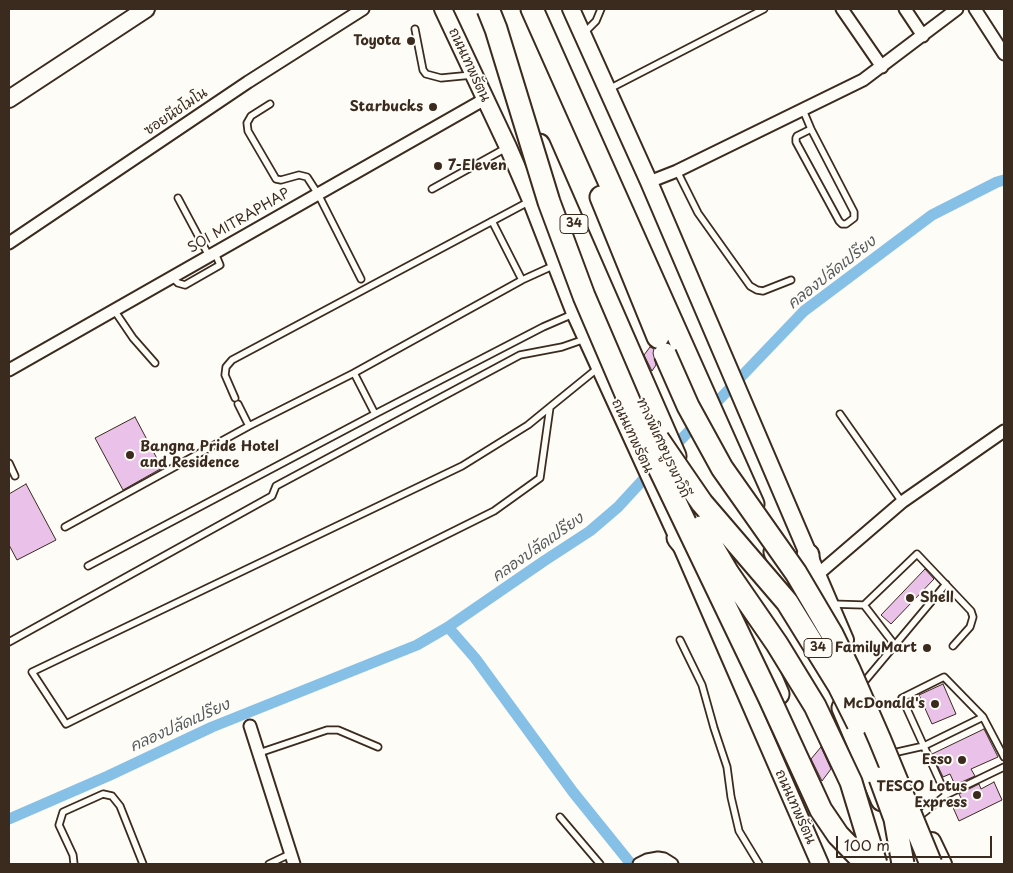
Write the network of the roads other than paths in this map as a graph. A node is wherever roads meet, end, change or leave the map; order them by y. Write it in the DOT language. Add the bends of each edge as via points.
graph roads {
  1 [pos="146,9"];
  2 [pos="363,9"];
  3 [pos="443,9"];
  4 [pos="455,9"];
  5 [pos="480,9"];
  6 [pos="488,9"];
  7 [pos="499,9"];
  8 [pos="520,9"];
  9 [pos="532,9"];
  10 [pos="571,9"];
  11 [pos="601,9"];
  12 [pos="764,9"];
  13 [pos="842,9"];
  14 [pos="905,9"];
  15 [pos="958,9"];
  16 [pos="975,9"];
  17 [pos="415,30"];
  18 [pos="583,34"];
  19 [pos="923,36"];
  20 [pos="1004,54"];
  21 [pos="882,67"];
  22 [pos="474,76"];
  23 [pos="607,90"];
  24 [pos="9,99"];
  25 [pos="485,99"];
  26 [pos="270,104"];
  27 [pos="802,109"];
  28 [pos="811,128"];
  29 [pos="508,147"];
  30 [pos="678,171"];
  31 [pos="649,182"];
  32 [pos="432,189"];
  33 [pos="318,194"];
  34 [pos="178,198"];
  35 [pos="531,200"];
  36 [pos="492,221"];
  37 [pos="9,243"];
  38 [pos="211,254"];
  39 [pos="556,264"];
  40 [pos="361,279"];
  41 [pos="522,280"];
  42 [pos="791,280"];
  43 [pos="114,310"];
  44 [pos="575,313"];
  45 [pos="587,338"];
  46 [pos="155,363"];
  47 [pos="600,366"];
  48 [pos="9,370"];
  49 [pos="354,373"];
  50 [pos="550,407"];
  51 [pos="375,414"];
  52 [pos="840,414"];
  53 [pos="249,426"];
  54 [pos="1004,430"];
  55 [pos="663,440"];
  56 [pos="9,464"];
  57 [pos="15,476"];
  58 [pos="902,502"];
  59 [pos="66,527"];
  60 [pos="678,538"];
  61 [pos="812,565"];
  62 [pos="88,566"];
  63 [pos="946,584"];
  64 [pos="829,604"];
  65 [pos="864,606"];
  66 [pos="746,621"];
  67 [pos="680,640"];
  68 [pos="814,640"];
  69 [pos="9,642"];
  70 [pos="894,644"];
  71 [pos="953,646"];
  72 [pos="864,682"];
  73 [pos="983,717"];
  74 [pos="250,726"];
  75 [pos="924,746"];
  76 [pos="378,748"];
  77 [pos="259,753"];
  78 [pos="893,753"];
  79 [pos="1004,757"];
  80 [pos="1004,767"];
  81 [pos="946,795"];
  82 [pos="920,814"];
  83 [pos="560,817"];
  84 [pos="292,859"];
  85 [pos="74,864"];
  86 [pos="143,864"];
  87 [pos="269,864"];
  88 [pos="600,864"];
  89 [pos="639,864"];
  90 [pos="672,864"];
  91 [pos="759,864"];
  92 [pos="820,864"];
  93 [pos="852,864"];
  94 [pos="866,864"];
  95 [pos="876,864"];
  96 [pos="903,864"];
  97 [pos="909,864"];
  98 [pos="931,864"];
  99 [pos="942,864"];
  1 -- 24 [label="main road"];
  2 -- 37 [label="street, ซอยนีชโมโน" via="248,82"];
  3 -- 22 [label="main road, ถนนเทพรัตน / 34"];
  4 -- 22 [label="main road" via="465,33"];
  5 -- 55 [label="highway, 34"];
  6 -- 94 [label="highway, bridge" via="555,219 647,443 821,810 838,835"];
  7 -- 55 [label="highway, ทางพิเศษบูรพาวิถี" via="558,199 593,292"];
  8 -- 98 [label="highway, bridge" via="692,414 722,468 796,573 832,634"];
  9 -- 68 [label="highway, 34"];
  10 -- 18 [label="main road, 34"];
  11 -- 18 [label="lane" via="596,21"];
  12 -- 23 [label="lane"];
  13 -- 21 [label="street"];
  14 -- 19 [label="street"];
  15 -- 19 [label="street"];
  16 -- 20 [label="street"];
  17 -- 22 [label="lane" via="426,74 441,78"];
  18 -- 23 [label="main road, 34"];
  19 -- 21 [label="street"];
  21 -- 27 [label="street" via="864,80"];
  22 -- 25 [label="main road, ถนนเทพรัตน / 34"];
  23 -- 31 [label="main road, 34"];
  25 -- 29 [label="main road, ถนนเทพรัตน / 34"];
  25 -- 33 [label="street, SOI MITRAPHAP"];
  26 -- 33 [label="lane" via="250,116 248,131 276,179 299,175 308,177"];
  27 -- 28 [label="lane"];
  27 -- 30 [label="street"];
  28 -- 28 [label="lane" via="798,136 796,142 839,221 846,224 854,218 854,212"];
  29 -- 32 [label="lane"];
  29 -- 35 [label="main road, ถนนเทพรัตน / 34"];
  30 -- 31 [label="street"];
  30 -- 42 [label="lane" via="698,213 750,286 763,291"];
  31 -- 61 [label="main road, 34"];
  33 -- 38 [label="street, SOI MITRAPHAP"];
  33 -- 40 [label="lane"];
  34 -- 38 [label="lane"];
  35 -- 36 [label="lane"];
  35 -- 39 [label="main road, ถนนเทพรัตน / 34"];
  36 -- 41 [label="lane"];
  36 -- 53 [label="lane" via="232,360 225,374"];
  38 -- 43 [label="street, SOI MITRAPHAP"];
  39 -- 41 [label="lane"];
  39 -- 44 [label="main road, ถนนเทพรัตน / 34"];
  41 -- 49 [label="lane"];
  43 -- 46 [label="lane"];
  43 -- 48 [label="street, SOI MITRAPHAP"];
  44 -- 45 [label="main road, ถนนเทพรัตน / 34"];
  44 -- 51 [label="lane"];
  45 -- 47 [label="main road, ถนนเทพรัตน / 34"];
  45 -- 69 [label="lane" via="562,347 520,355 276,486 272,496"];
  47 -- 50 [label="lane"];
  47 -- 60 [label="main road, ถนนเทพรัตน / 34"];
  49 -- 51 [label="lane"];
  49 -- 53 [label="lane"];
  50 -- 50 [label="lane" via="528,425 462,466 32,672 66,724 494,512 540,478"];
  51 -- 62 [label="lane"];
  52 -- 58 [label="lane"];
  53 -- 59 [label="lane"];
  54 -- 58 [label="street"];
  55 -- 66 [label="highway, 34, bridge" via="682,472"];
  55 -- 95 [label="highway, ทางพิเศษบูรพาวิถี, bridge" via="713,549 778,644 815,706 851,782"];
  55 -- 96 [label="highway, bridge" via="702,503 787,602 839,686 886,791"];
  56 -- 57 [label="lane"];
  58 -- 61 [label="street"];
  60 -- 66 [label="highway"];
  60 -- 92 [label="main road, ถนนเทพรัตน / 34"];
  61 -- 64 [label="main road, 34"];
  61 -- 68 [label="highway"];
  63 -- 65 [label="lane" via="917,554"];
  63 -- 70 [label="lane"];
  63 -- 71 [label="lane" via="973,616 970,627"];
  64 -- 65 [label="lane"];
  64 -- 72 [label="main road, 34"];
  65 -- 70 [label="lane"];
  66 -- 93 [label="highway, 34"];
  67 -- 91 [label="lane" via="702,685 727,767 739,831"];
  68 -- 97 [label="highway, 34"];
  70 -- 72 [label="lane"];
  72 -- 78 [label="main road, 34"];
  73 -- 75 [label="lane"];
  73 -- 75 [label="lane" via="944,677 902,698"];
  73 -- 79 [label="lane"];
  74 -- 77 [label="street"];
  75 -- 78 [label="lane"];
  75 -- 81 [label="lane"];
  76 -- 77 [label="lane" via="338,730 327,730"];
  77 -- 84 [label="street"];
  78 -- 82 [label="main road, 34"];
  80 -- 81 [label="lane"];
  81 -- 82 [label="lane"];
  82 -- 99 [label="main road, 34"];
  83 -- 88 [label="lane"];
  84 -- 87 [label="lane"];
  85 -- 86 [label="lane" via="59,825 63,812 103,794 112,796 120,806"];
  89 -- 90 [label="street" via="658,858"];
}
